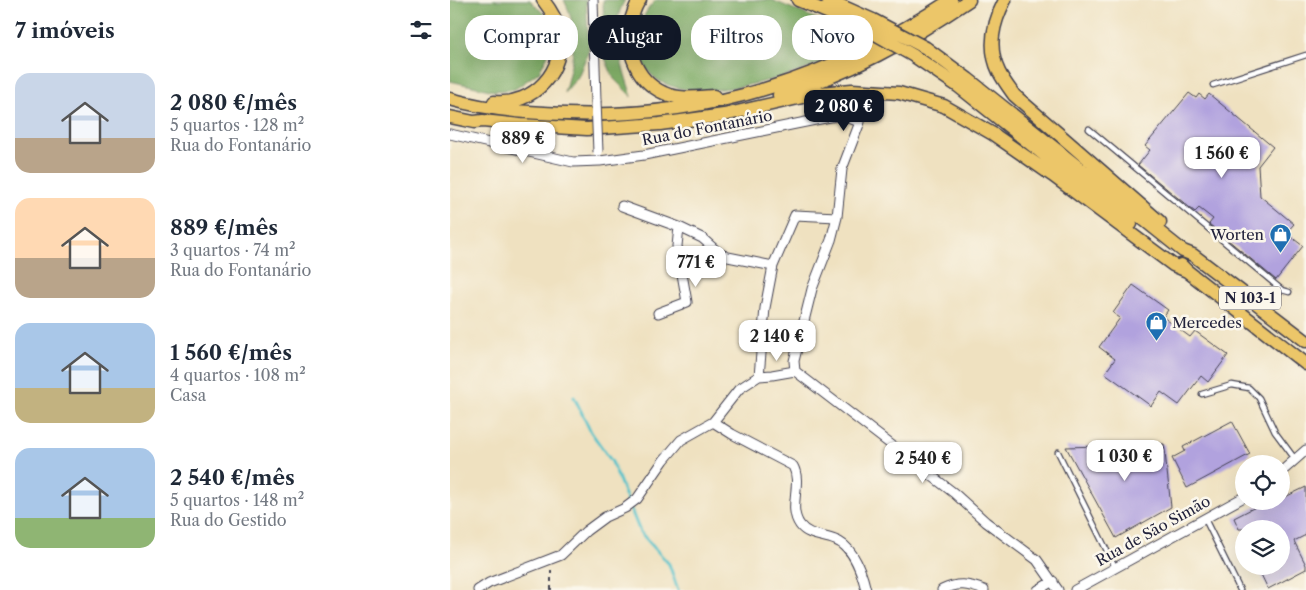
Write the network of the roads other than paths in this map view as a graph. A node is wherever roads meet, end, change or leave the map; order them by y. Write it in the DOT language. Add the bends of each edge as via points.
graph roads {
  1 [pos="543,0"];
  2 [pos="593,0"];
  3 [pos="640,0"];
  4 [pos="798,0"];
  5 [pos="828,0"];
  6 [pos="951,0"];
  7 [pos="969,0"];
  8 [pos="1005,0"];
  9 [pos="842,15"];
  10 [pos="853,15"];
  11 [pos="873,26"];
  12 [pos="873,27"];
  13 [pos="1306,55"];
  14 [pos="1213,85"];
  15 [pos="728,99"];
  16 [pos="452,104"];
  17 [pos="715,115"];
  18 [pos="450,117"];
  19 [pos="483,121"];
  20 [pos="1089,129"];
  21 [pos="450,134"];
  22 [pos="599,157"];
  23 [pos="622,206"];
  24 [pos="837,217"];
  25 [pos="679,227"];
  26 [pos="1193,255"];
  27 [pos="772,266"];
  28 [pos="1187,272"];
  29 [pos="1289,292"];
  30 [pos="658,313"];
  31 [pos="1306,341"];
  32 [pos="1306,364"];
  33 [pos="795,371"];
  34 [pos="759,376"];
  35 [pos="1202,394"];
  36 [pos="713,422"];
  37 [pos="1306,450"];
  38 [pos="1058,452"];
  39 [pos="1296,460"];
  40 [pos="1290,465"];
  41 [pos="1235,502"];
  42 [pos="1205,519"];
  43 [pos="1115,567"];
  44 [pos="1052,581"];
  45 [pos="478,590"];
  46 [pos="866,590"];
  47 [pos="942,590"];
  48 [pos="984,590"];
  49 [pos="1038,590"];
  50 [pos="1058,590"];
  51 [pos="1076,590"];
  52 [pos="1240,590"];
  1 -- 16 [label="main road" via="552,11 559,30 560,51 545,84 527,97 506,103 470,100"];
  2 -- 22 [label="street, bridge"];
  3 -- 15 [label="main road" via="629,24 628,44 645,80 663,93 684,98 715,96"];
  4 -- 9 [label="main road"];
  5 -- 10 [label="main road"];
  6 -- 15 [label="main road" via="872,47 828,67"];
  7 -- 17 [label="main road" via="878,56 831,77"];
  8 -- 26 [label="main road" via="995,20 992,46 999,72 1014,95 1188,247"];
  11 -- 26 [label="main road, bridge" via="926,48 1183,251"];
  12 -- 28 [label="main road, bridge" via="974,98 1177,260"];
  13 -- 14 [label="lane"];
  15 -- 16 [label="main road" via="688,108 614,115 521,113"];
  16 -- 19 [label="main road"];
  17 -- 19 [label="main road" via="660,124 587,128"];
  17 -- 28 [label="main road" via="820,93 852,90 899,93 944,106 993,134"];
  18 -- 19 [label="main road"];
  20 -- 29 [label="lane" via="1282,290"];
  21 -- 22 [label="street, Rua do Fontanário" via="573,162"];
  22 -- 24 [label="street, Rua do Fontanário" via="644,155 840,115 860,122 842,169"];
  23 -- 25 [label="street"];
  24 -- 27 [label="street" via="795,215"];
  24 -- 33 [label="street, Rua do Fontanário" via="812,289 794,361"];
  25 -- 27 [label="street" via="702,238 728,257"];
  25 -- 30 [label="street" via="677,246 687,302"];
  26 -- 31 [label="main road, N 103-1"];
  27 -- 34 [label="street"];
  28 -- 32 [label="main road, N 103-1"];
  33 -- 34 [label="street"];
  33 -- 44 [label="street" via="1036,560"];
  34 -- 36 [label="street" via="738,389"];
  35 -- 39 [label="lane" via="1232,385 1249,388 1259,398 1275,432"];
  36 -- 45 [label="street" via="681,440 638,499 605,517 561,555"];
  36 -- 46 [label="street" via="793,466 797,473 794,511 800,526 846,547 862,573"];
  37 -- 39 [label="street"];
  38 -- 43 [label="lane"];
  39 -- 40 [label="street"];
  41 -- 42 [label="street, Rua de São Simão"];
  42 -- 43 [label="street, Rua de São Simão"];
  42 -- 52 [label="lane"];
  43 -- 51 [label="street, Rua de São Simão"];
  44 -- 49 [label="street"];
  44 -- 50 [label="street"];
  47 -- 48 [label="street" via="954,584"];
}
